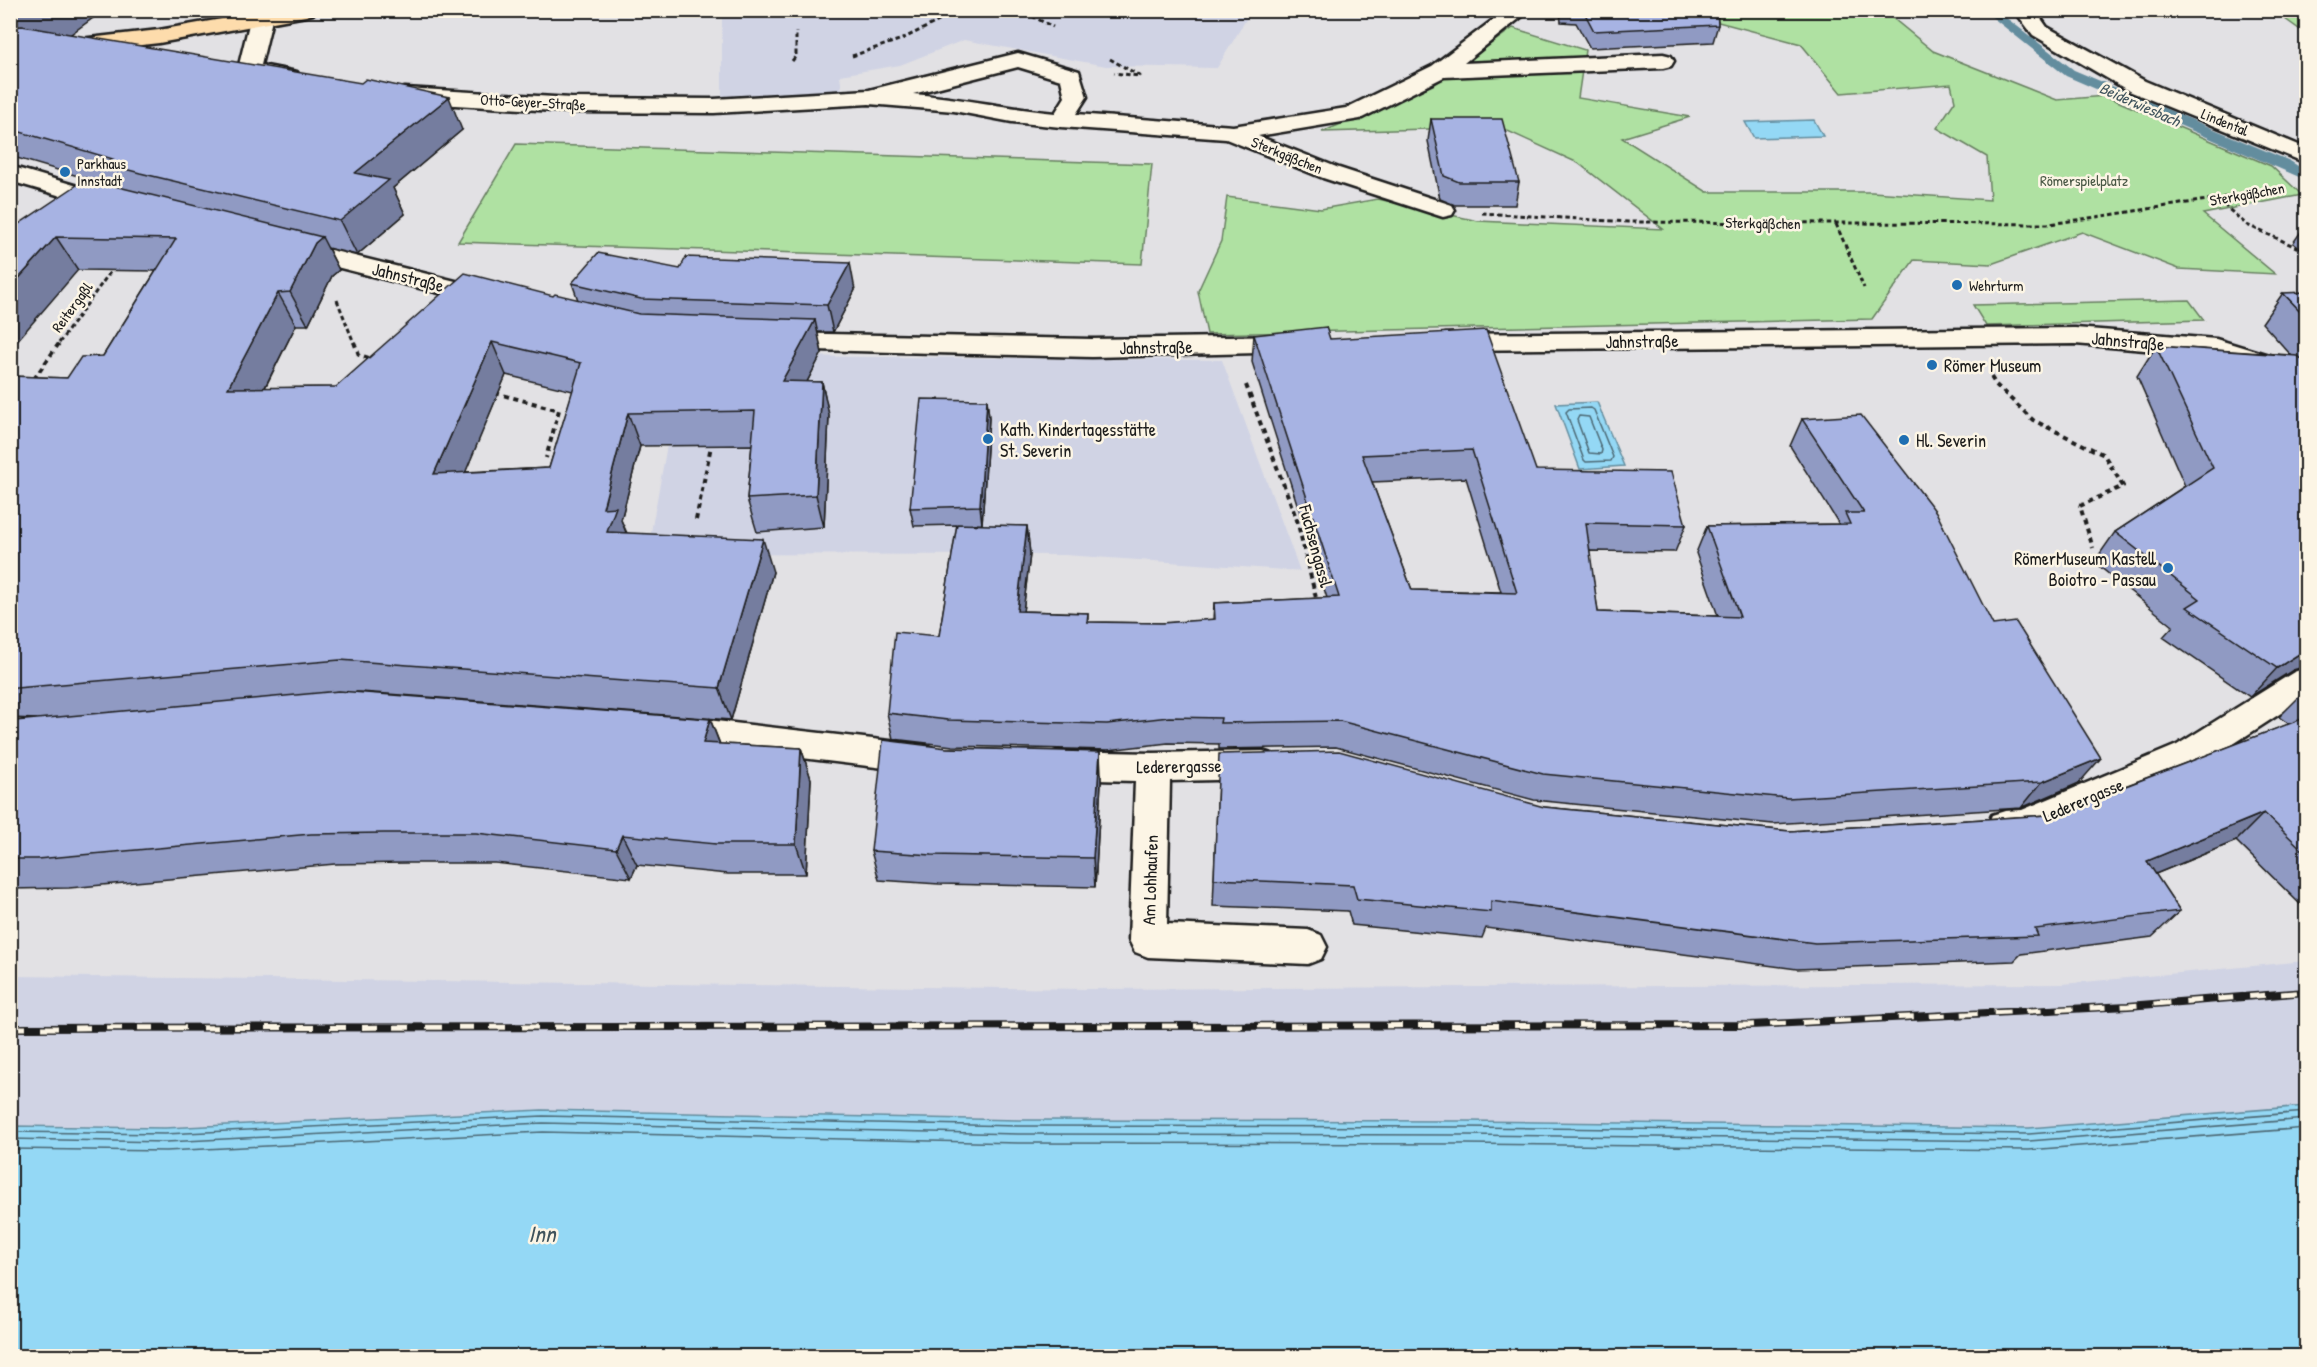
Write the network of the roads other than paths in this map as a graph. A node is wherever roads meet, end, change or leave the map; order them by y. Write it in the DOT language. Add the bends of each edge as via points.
graph roads {
  1 [pos="306,10"];
  2 [pos="1520,10"];
  3 [pos="2024,10"];
  4 [pos="261,20"];
  5 [pos="10,54"];
  6 [pos="1663,61"];
  7 [pos="1440,71"];
  8 [pos="315,81"];
  9 [pos="382,93"];
  10 [pos="869,97"];
  11 [pos="1061,120"];
  12 [pos="1233,134"];
  13 [pos="2307,156"];
  14 [pos="10,173"];
  15 [pos="131,209"];
  16 [pos="1443,210"];
  17 [pos="262,242"];
  18 [pos="512,303"];
  19 [pos="744,340"];
  20 [pos="1424,342"];
  21 [pos="1320,343"];
  22 [pos="2307,398"];
  23 [pos="2307,681"];
  24 [pos="642,727"];
  25 [pos="953,762"];
  26 [pos="1024,764"];
  27 [pos="1290,764"];
  28 [pos="1153,767"];
  29 [pos="1979,828"];
  30 [pos="1308,947"];
  1 -- 4 [label="main road"];
  2 -- 7 [label="street"];
  3 -- 13 [label="street, Lindental" via="2040,30 2137,86"];
  4 -- 5 [label="main road"];
  4 -- 8 [label="street" via="249,69"];
  6 -- 7 [label="street"];
  7 -- 12 [label="street" via="1352,114"];
  9 -- 10 [label="street, Otto-Geyer-Straße" via="571,105 714,106"];
  10 -- 11 [label="street, Otto-Geyer-Straße" via="954,104"];
  10 -- 11 [label="street, Otto-Geyer-Straße" via="1018,60 1071,76 1076,97"];
  11 -- 12 [label="street"];
  12 -- 16 [label="street, Sterkgäßchen" via="1331,173"];
  14 -- 15 [label="street"];
  17 -- 18 [label="street, Jahnstraße"];
  19 -- 21 [label="street, Jahnstraße" via="1092,348"];
  20 -- 22 [label="street, Jahnstraße" via="2075,336 2216,348 2275,366"];
  23 -- 29 [label="street, Lederergasse" via="2189,755 2025,825"];
  24 -- 25 [label="street"];
  26 -- 28 [label="street, Lederergasse"];
  27 -- 28 [label="street, Lederergasse"];
  28 -- 30 [label="street, Am Lohhaufen" via="1148,940"];
}
